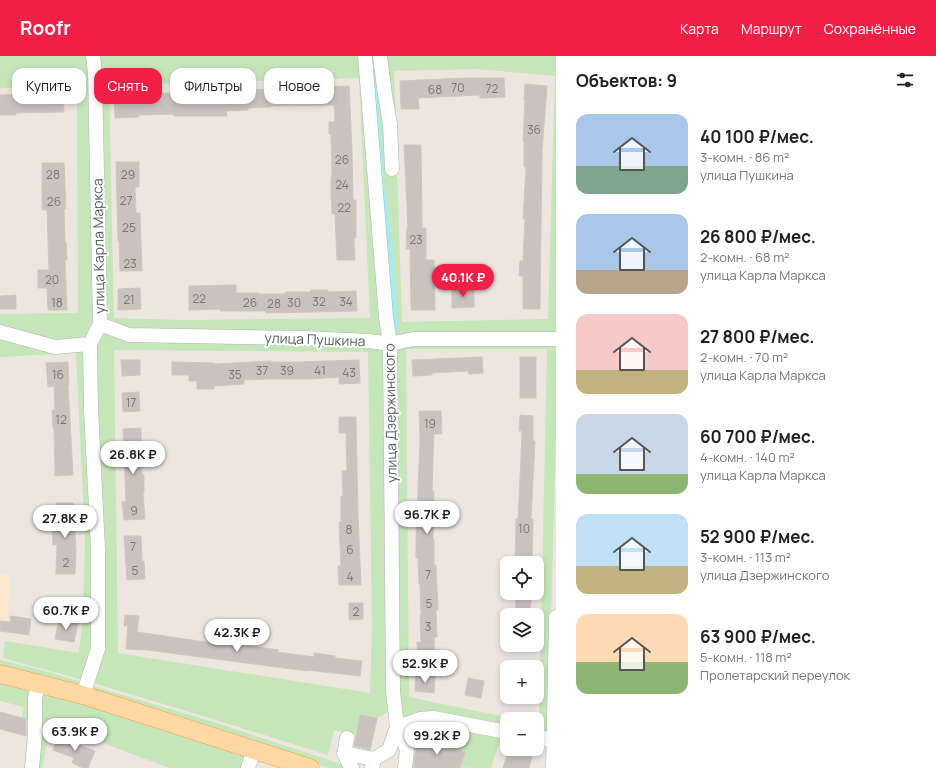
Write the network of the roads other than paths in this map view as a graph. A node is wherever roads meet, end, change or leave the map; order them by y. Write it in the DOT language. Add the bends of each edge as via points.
graph roads {
  1 [pos="93,56"];
  2 [pos="365,56"];
  3 [pos="380,56"];
  4 [pos="392,169"];
  5 [pos="100,324"];
  6 [pos="0,332"];
  7 [pos="556,339"];
  8 [pos="90,344"];
  9 [pos="390,344"];
  10 [pos="556,617"];
  11 [pos="0,674"];
  12 [pos="38,683"];
  13 [pos="83,695"];
  14 [pos="397,727"];
  15 [pos="500,731"];
  16 [pos="347,738"];
  17 [pos="544,738"];
  18 [pos="553,740"];
  19 [pos="254,749"];
  20 [pos="344,753"];
  21 [pos="373,764"];
  22 [pos="32,768"];
  23 [pos="248,768"];
  24 [pos="310,768"];
  25 [pos="352,768"];
  26 [pos="405,768"];
  27 [pos="553,768"];
  1 -- 5 [label="street, улица Карла Маркса"];
  2 -- 9 [label="street, улица Дзержинского"];
  3 -- 4 [label="street" via="392,139"];
  5 -- 8 [label="street, улица Карла Маркса"];
  5 -- 9 [label="street, улица Пушкина" via="129,335 304,338"];
  6 -- 8 [label="street" via="55,347"];
  7 -- 9 [label="street, улица Пушкина" via="413,339"];
  8 -- 13 [label="street, улица Карла Маркса" via="98,549 98,649"];
  9 -- 14 [label="street, улица Дзержинского" via="392,691"];
  10 -- 18 [label="street"];
  11 -- 12 [label="main road"];
  12 -- 13 [label="main road"];
  12 -- 22 [label="street"];
  13 -- 19 [label="main road"];
  14 -- 15 [label="street" via="420,719 433,718"];
  14 -- 21 [label="street" via="389,750"];
  14 -- 26 [label="street, улица Дзержинского" via="408,750"];
  16 -- 20 [label="street"];
  17 -- 18 [label="street"];
  18 -- 27 [label="street"];
  19 -- 23 [label="street"];
  19 -- 24 [label="main road"];
  20 -- 21 [label="street"];
  20 -- 25 [label="street"];
}
